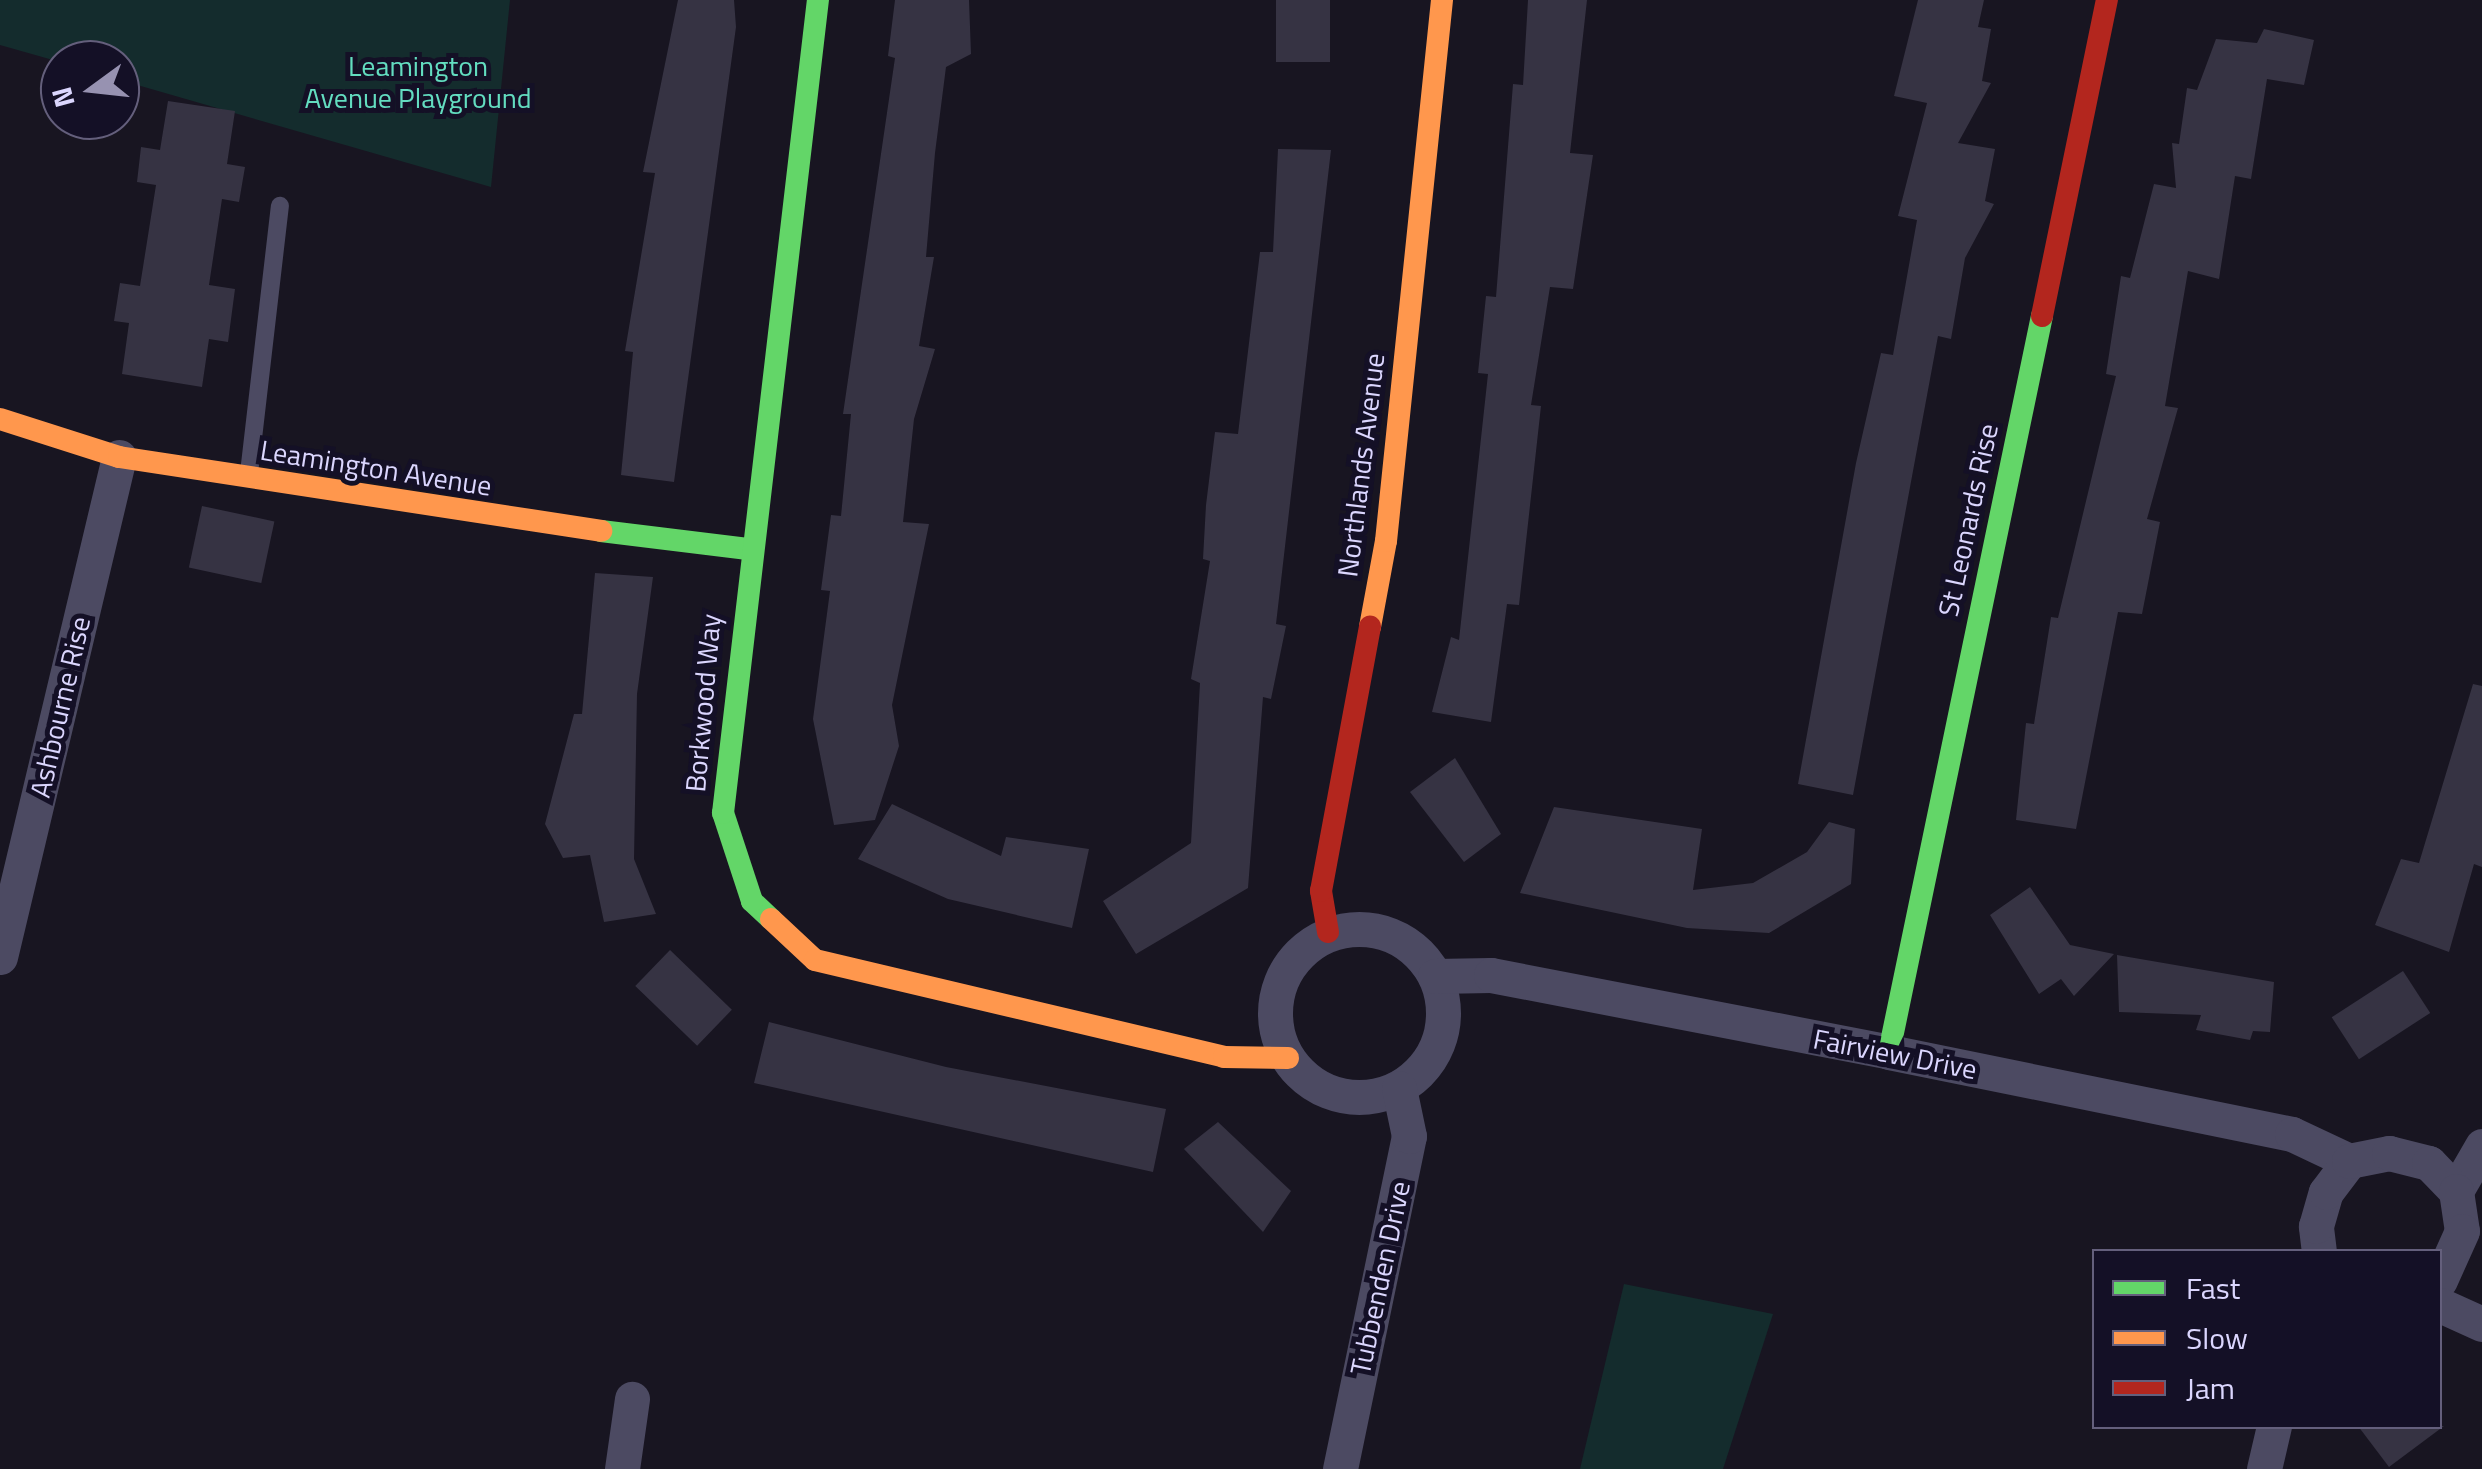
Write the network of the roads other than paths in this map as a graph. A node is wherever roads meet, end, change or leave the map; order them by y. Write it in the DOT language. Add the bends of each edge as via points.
graph roads {
  1 [pos="818,0"];
  2 [pos="1442,0"];
  3 [pos="2107,0"];
  4 [pos="280,206"];
  5 [pos="0,419"];
  6 [pos="119,457"];
  7 [pos="248,479"];
  8 [pos="748,549"];
  9 [pos="1328,932"];
  10 [pos="0,957"];
  11 [pos="1435,976"];
  12 [pos="1888,1052"];
  13 [pos="1288,1058"];
  14 [pos="1399,1088"];
  15 [pos="2482,1146"];
  16 [pos="2348,1161"];
  17 [pos="2456,1192"];
  18 [pos="2319,1249"];
  19 [pos="2442,1276"];
  20 [pos="2442,1306"];
  21 [pos="2482,1324"];
  22 [pos="632,1399"];
  23 [pos="2273,1429"];
  24 [pos="622,1469"];
  25 [pos="1340,1469"];
  26 [pos="2264,1469"];
  1 -- 8 [label="street, Borkwood Way"];
  2 -- 9 [label="street, Northlands Avenue" via="1386,541 1322,892"];
  3 -- 12 [label="street, St Leonards Rise"];
  4 -- 7 [label="lane"];
  5 -- 6 [label="street, Leamington Avenue"];
  6 -- 7 [label="street, Leamington Avenue"];
  6 -- 10 [label="street, Ashbourne Rise"];
  7 -- 8 [label="street, Leamington Avenue"];
  8 -- 13 [label="street, Borkwood Way" via="723,814 752,901 815,960 1224,1057"];
  9 -- 11 [label="street" via="1392,935"];
  9 -- 13 [label="street" via="1284,973 1277,1031"];
  11 -- 12 [label="street, Fairview Drive" via="1491,975"];
  11 -- 14 [label="street" via="1442,1033 1430,1060"];
  12 -- 16 [label="street, Fairview Drive" via="2292,1134"];
  13 -- 14 [label="street" via="1314,1085 1342,1096"];
  14 -- 25 [label="street, Tubbenden Drive" via="1409,1136"];
  15 -- 17 [label="street"];
  16 -- 17 [label="street" via="2389,1153 2430,1162"];
  16 -- 18 [label="street" via="2326,1192 2316,1226"];
  17 -- 19 [label="street" via="2462,1231"];
  20 -- 21 [label="street"];
  22 -- 24 [label="street"];
  23 -- 26 [label="street"];
}
